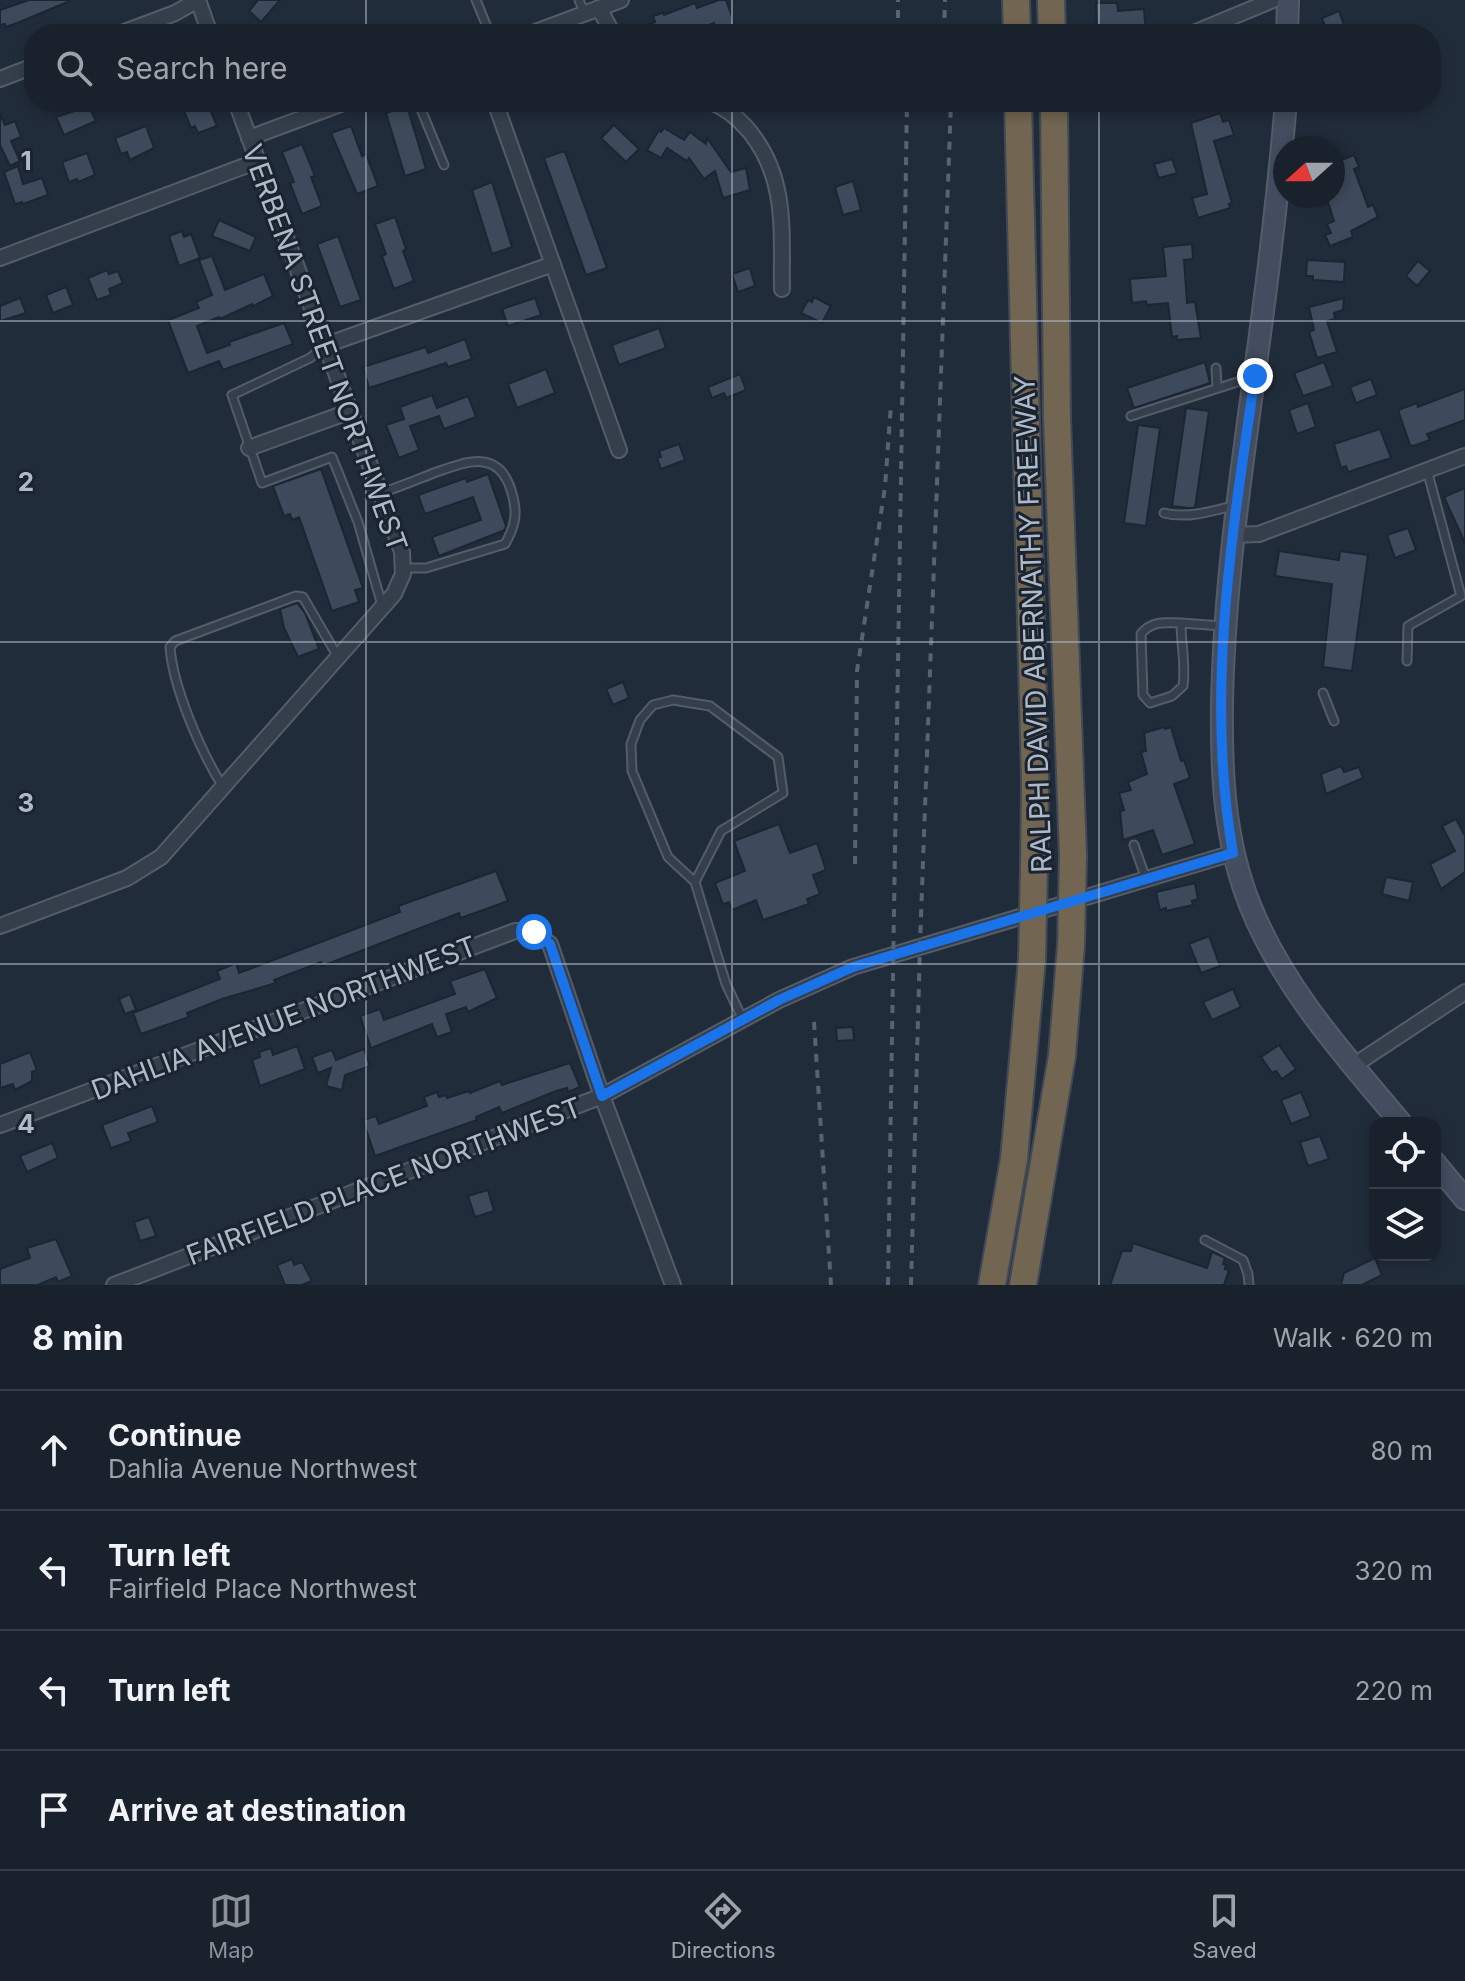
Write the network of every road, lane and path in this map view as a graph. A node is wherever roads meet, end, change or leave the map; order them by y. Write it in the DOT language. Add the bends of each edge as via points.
graph roads {
  1 [pos="198,0"];
  2 [pos="476,0"];
  3 [pos="621,0"];
  4 [pos="1016,0"];
  5 [pos="1051,0"];
  6 [pos="1273,0"];
  7 [pos="1288,0"];
  8 [pos="582,7"];
  9 [pos="599,8"];
  10 [pos="146,24"];
  11 [pos="206,24"];
  12 [pos="486,24"];
  13 [pos="549,24"];
  14 [pos="608,24"];
  15 [pos="1017,24"];
  16 [pos="1052,24"];
  17 [pos="1215,24"];
  18 [pos="1287,24"];
  19 [pos="24,70"];
  20 [pos="0,79"];
  21 [pos="240,112"];
  22 [pos="319,112"];
  23 [pos="422,112"];
  24 [pos="499,112"];
  25 [pos="726,112"];
  26 [pos="1018,112"];
  27 [pos="1054,112"];
  28 [pos="1285,112"];
  29 [pos="249,138"];
  30 [pos="258,161"];
  31 [pos="444,165"];
  32 [pos="0,258"];
  33 [pos="553,264"];
  34 [pos="782,289"];
  35 [pos="326,345"];
  36 [pos="1216,368"];
  37 [pos="1255,376"];
  38 [pos="1217,388"];
  39 [pos="351,411"];
  40 [pos="1131,416"];
  41 [pos="249,448"];
  42 [pos="619,450"];
  43 [pos="1465,456"];
  44 [pos="1427,470"];
  45 [pos="381,494"];
  46 [pos="1236,505"];
  47 [pos="1164,513"];
  48 [pos="1232,535"];
  49 [pos="403,568"];
  50 [pos="383,607"];
  51 [pos="1181,623"];
  52 [pos="1224,626"];
  53 [pos="338,657"];
  54 [pos="1407,661"];
  55 [pos="1323,693"];
  56 [pos="1334,721"];
  57 [pos="223,787"];
  58 [pos="1134,845"];
  59 [pos="1233,853"];
  60 [pos="1146,879"];
  61 [pos="695,882"];
  62 [pos="0,926"];
  63 [pos="1465,992"];
  64 [pos="743,1020"];
  65 [pos="1353,1066"];
  66 [pos="602,1096"];
  67 [pos="1396,1117"];
  68 [pos="0,1125"];
  69 [pos="1441,1170"];
  70 [pos="1465,1199"];
  71 [pos="1205,1240"];
  72 [pos="114,1285"];
  73 [pos="673,1285"];
  74 [pos="992,1285"];
  75 [pos="1023,1285"];
  76 [pos="1249,1285"];
  1 -- 10 [label="street"];
  1 -- 11 [label="street"];
  2 -- 12 [label="lane"];
  3 -- 9 [label="street"];
  4 -- 15 [label="highway"];
  5 -- 16 [label="highway"];
  6 -- 17 [label="street"];
  7 -- 18 [label="main road"];
  8 -- 9 [label="street"];
  8 -- 13 [label="street"];
  9 -- 14 [label="street"];
  19 -- 20 [label="street"];
  21 -- 29 [label="street, VERBENA STREET NORTHWEST"];
  22 -- 29 [label="street"];
  23 -- 31 [label="lane"];
  24 -- 33 [label="street"];
  25 -- 34 [label="street" via="743,123 764,150 777,181"];
  26 -- 74 [label="highway, RALPH DAVID ABERNATHY FREEWAY, bridge" via="1035,781 1032,959 1014,1159"];
  27 -- 75 [label="highway, RALPH DAVID ABERNATHY FREEWAY, bridge" via="1071,945 1062,1056"];
  28 -- 37 [label="main road"];
  29 -- 30 [label="street, VERBENA STREET NORTHWEST"];
  30 -- 32 [label="street"];
  30 -- 35 [label="street, VERBENA STREET NORTHWEST"];
  33 -- 35 [label="street"];
  33 -- 42 [label="street"];
  35 -- 39 [label="street, VERBENA STREET NORTHWEST"];
  35 -- 41 [label="lane" via="232,395"];
  36 -- 38 [label="lane"];
  37 -- 38 [label="lane"];
  37 -- 46 [label="main road"];
  38 -- 40 [label="lane"];
  39 -- 41 [label="street"];
  39 -- 45 [label="street, VERBENA STREET NORTHWEST"];
  41 -- 50 [label="lane" via="262,483 332,457"];
  43 -- 44 [label="street"];
  44 -- 48 [label="street" via="1259,534"];
  44 -- 54 [label="lane" via="1461,596 1408,626"];
  45 -- 49 [label="street, VERBENA STREET NORTHWEST"];
  45 -- 49 [label="lane" via="470,461 493,464 511,488 517,516 505,544 426,568"];
  46 -- 47 [label="lane" via="1200,514"];
  46 -- 48 [label="main road"];
  48 -- 52 [label="main road"];
  49 -- 50 [label="street, VERBENA STREET NORTHWEST"];
  50 -- 53 [label="street, VERBENA STREET NORTHWEST"];
  51 -- 51 [label="lane" via="1183,686 1150,703 1143,695 1141,634 1157,622"];
  51 -- 52 [label="lane"];
  52 -- 59 [label="main road" via="1222,753"];
  53 -- 57 [label="street, VERBENA STREET NORTHWEST"];
  53 -- 57 [label="lane" via="317,617 303,597 296,596 175,641 171,665 206,760"];
  55 -- 56 [label="lane"];
  57 -- 62 [label="street, VERBENA STREET NORTHWEST" via="161,857 127,878"];
  58 -- 60 [label="lane"];
  59 -- 60 [label="street, FAIRFIELD PLACE NORTHWEST"];
  59 -- 65 [label="main road" via="1274,956"];
  60 -- 64 [label="street, FAIRFIELD PLACE NORTHWEST" via="853,967"];
  61 -- 61 [label="lane" via="721,831 783,793 778,757 710,706 673,700 653,705 640,720 631,744 632,771 668,857"];
  61 -- 64 [label="lane" via="726,984"];
  63 -- 65 [label="street"];
  64 -- 66 [label="street, FAIRFIELD PLACE NORTHWEST"];
  65 -- 67 [label="main road"];
  66 -- 68 [label="street, DAHLIA AVENUE NORTHWEST" via="550,944 534,932 515,931"];
  66 -- 72 [label="street, FAIRFIELD PLACE NORTHWEST"];
  66 -- 73 [label="street"];
  69 -- 70 [label="main road"];
  71 -- 76 [label="lane" via="1243,1260"];
}
